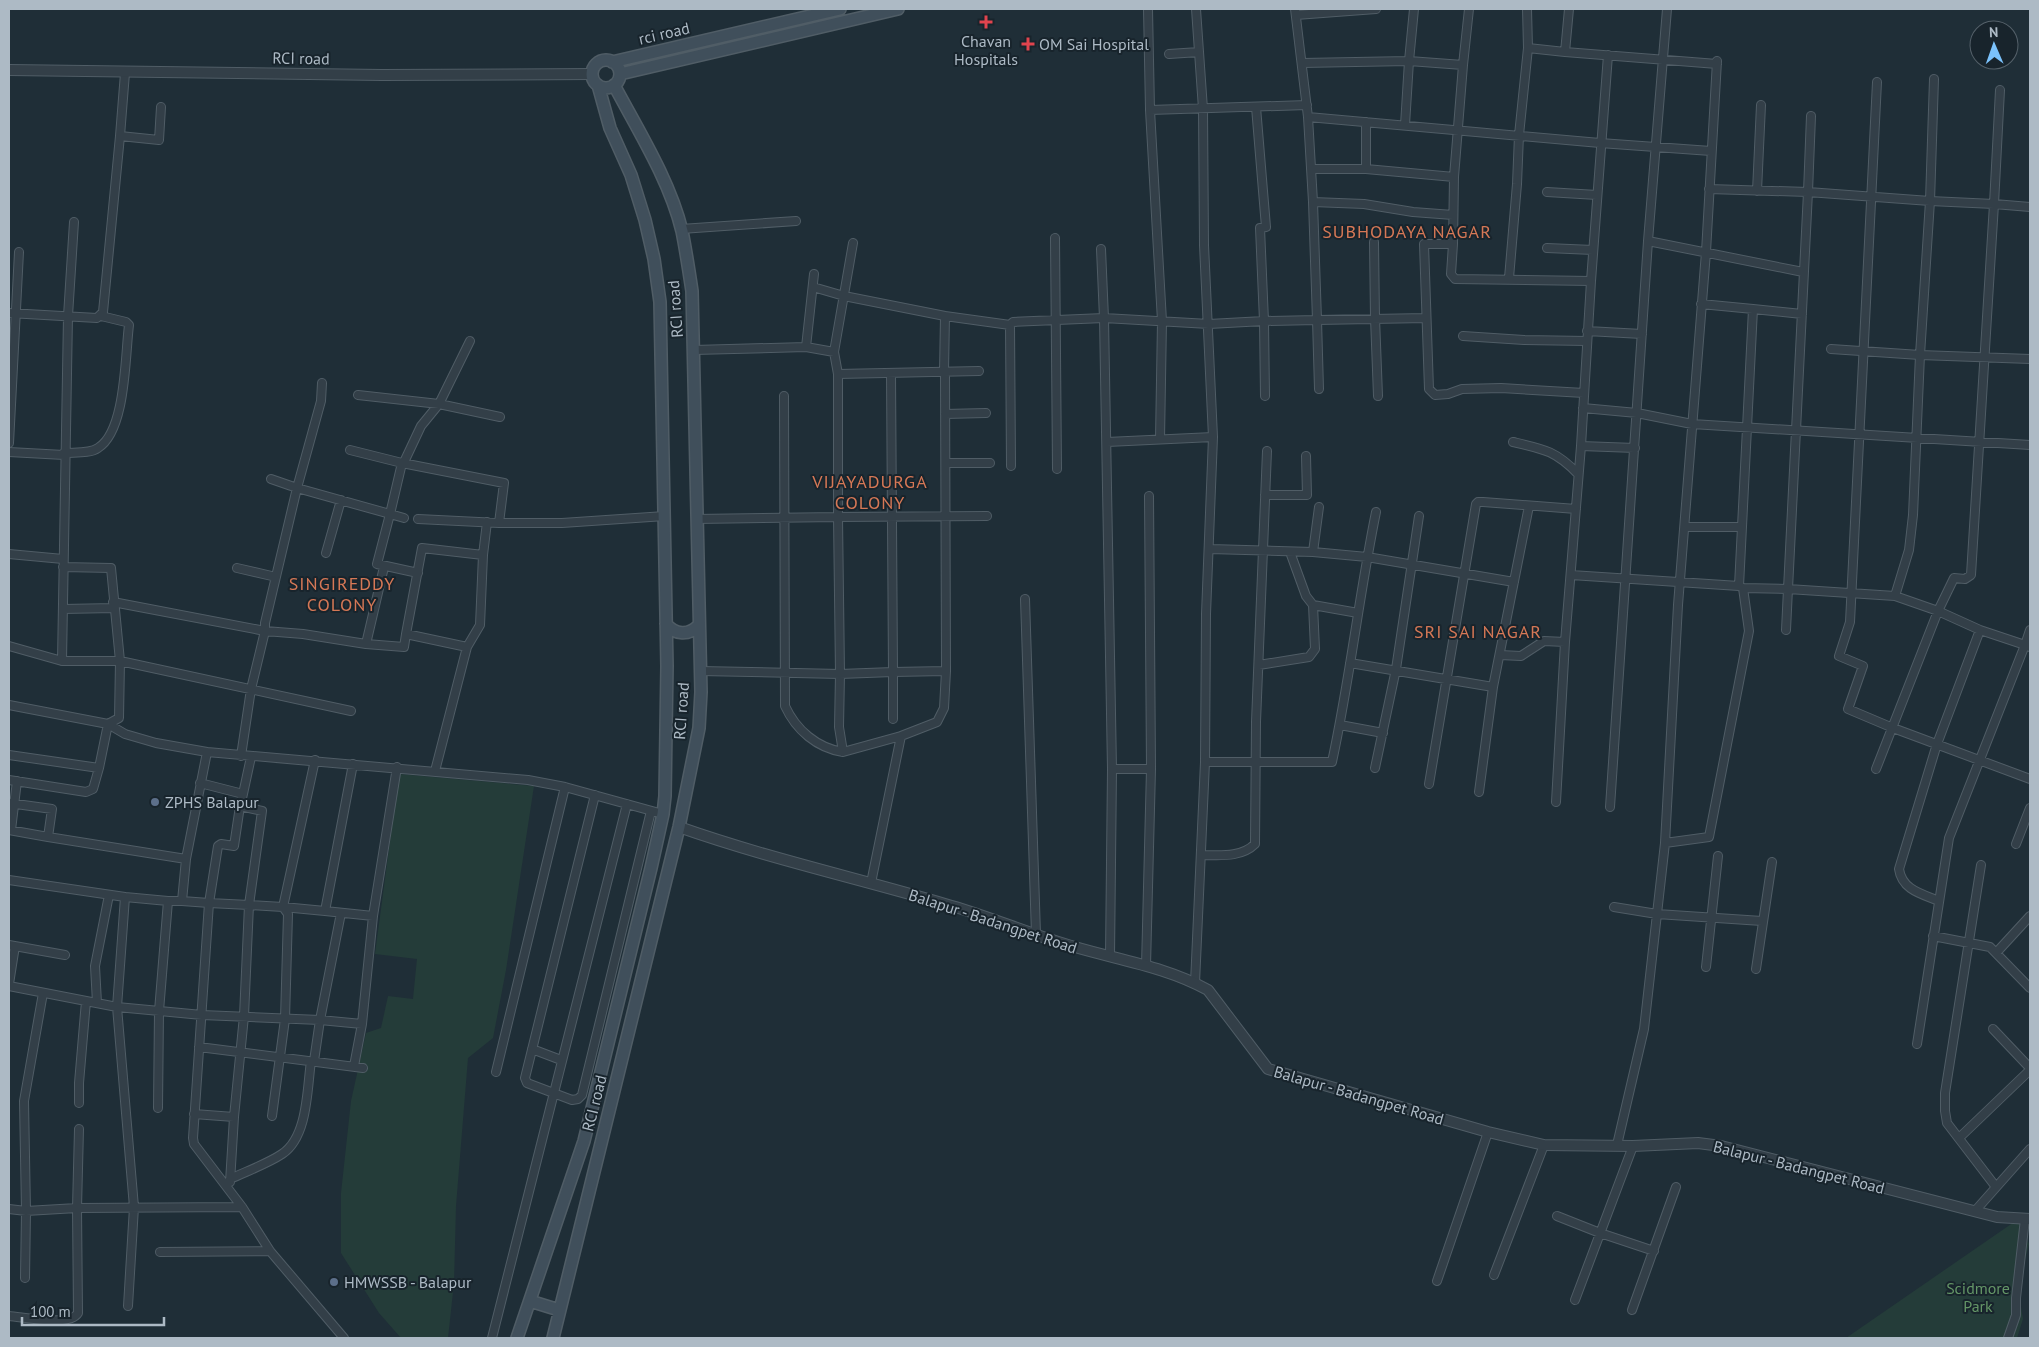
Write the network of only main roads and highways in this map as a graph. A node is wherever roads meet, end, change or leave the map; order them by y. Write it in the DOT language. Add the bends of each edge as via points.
graph roads {
  1 [pos="840,9"];
  2 [pos="898,9"];
  3 [pos="612,62"];
  4 [pos="620,74"];
  5 [pos="595,79"];
  6 [pos="614,85"];
  7 [pos="666,624"];
  8 [pos="699,625"];
  9 [pos="699,644"];
  10 [pos="666,645"];
  11 [pos="530,1301"];
  12 [pos="559,1310"];
  13 [pos="517,1338"];
  14 [pos="552,1338"];
  1 -- 3 [label="main road, rci road"];
  2 -- 4 [label="main road, RCI road"];
  3 -- 4 [label="main road"];
  3 -- 5 [label="main road" via="600,62 594,68"];
  4 -- 6 [label="main road"];
  5 -- 6 [label="main road" via="605,88"];
  5 -- 7 [label="main road" via="616,146 631,175 645,220 660,302"];
  6 -- 8 [label="main road, RCI road" via="668,192 681,230 692,291"];
  7 -- 8 [label="main road" via="678,633 689,632"];
  7 -- 10 [label="main road"];
  8 -- 9 [label="main road, RCI road"];
  9 -- 10 [label="main road" via="680,637"];
  9 -- 12 [label="main road, RCI road" via="698,728 679,828"];
  10 -- 11 [label="main road" via="667,750 663,814 584,1141"];
  11 -- 12 [label="main road"];
  11 -- 13 [label="main road"];
  12 -- 14 [label="main road, RCI road"];
}
